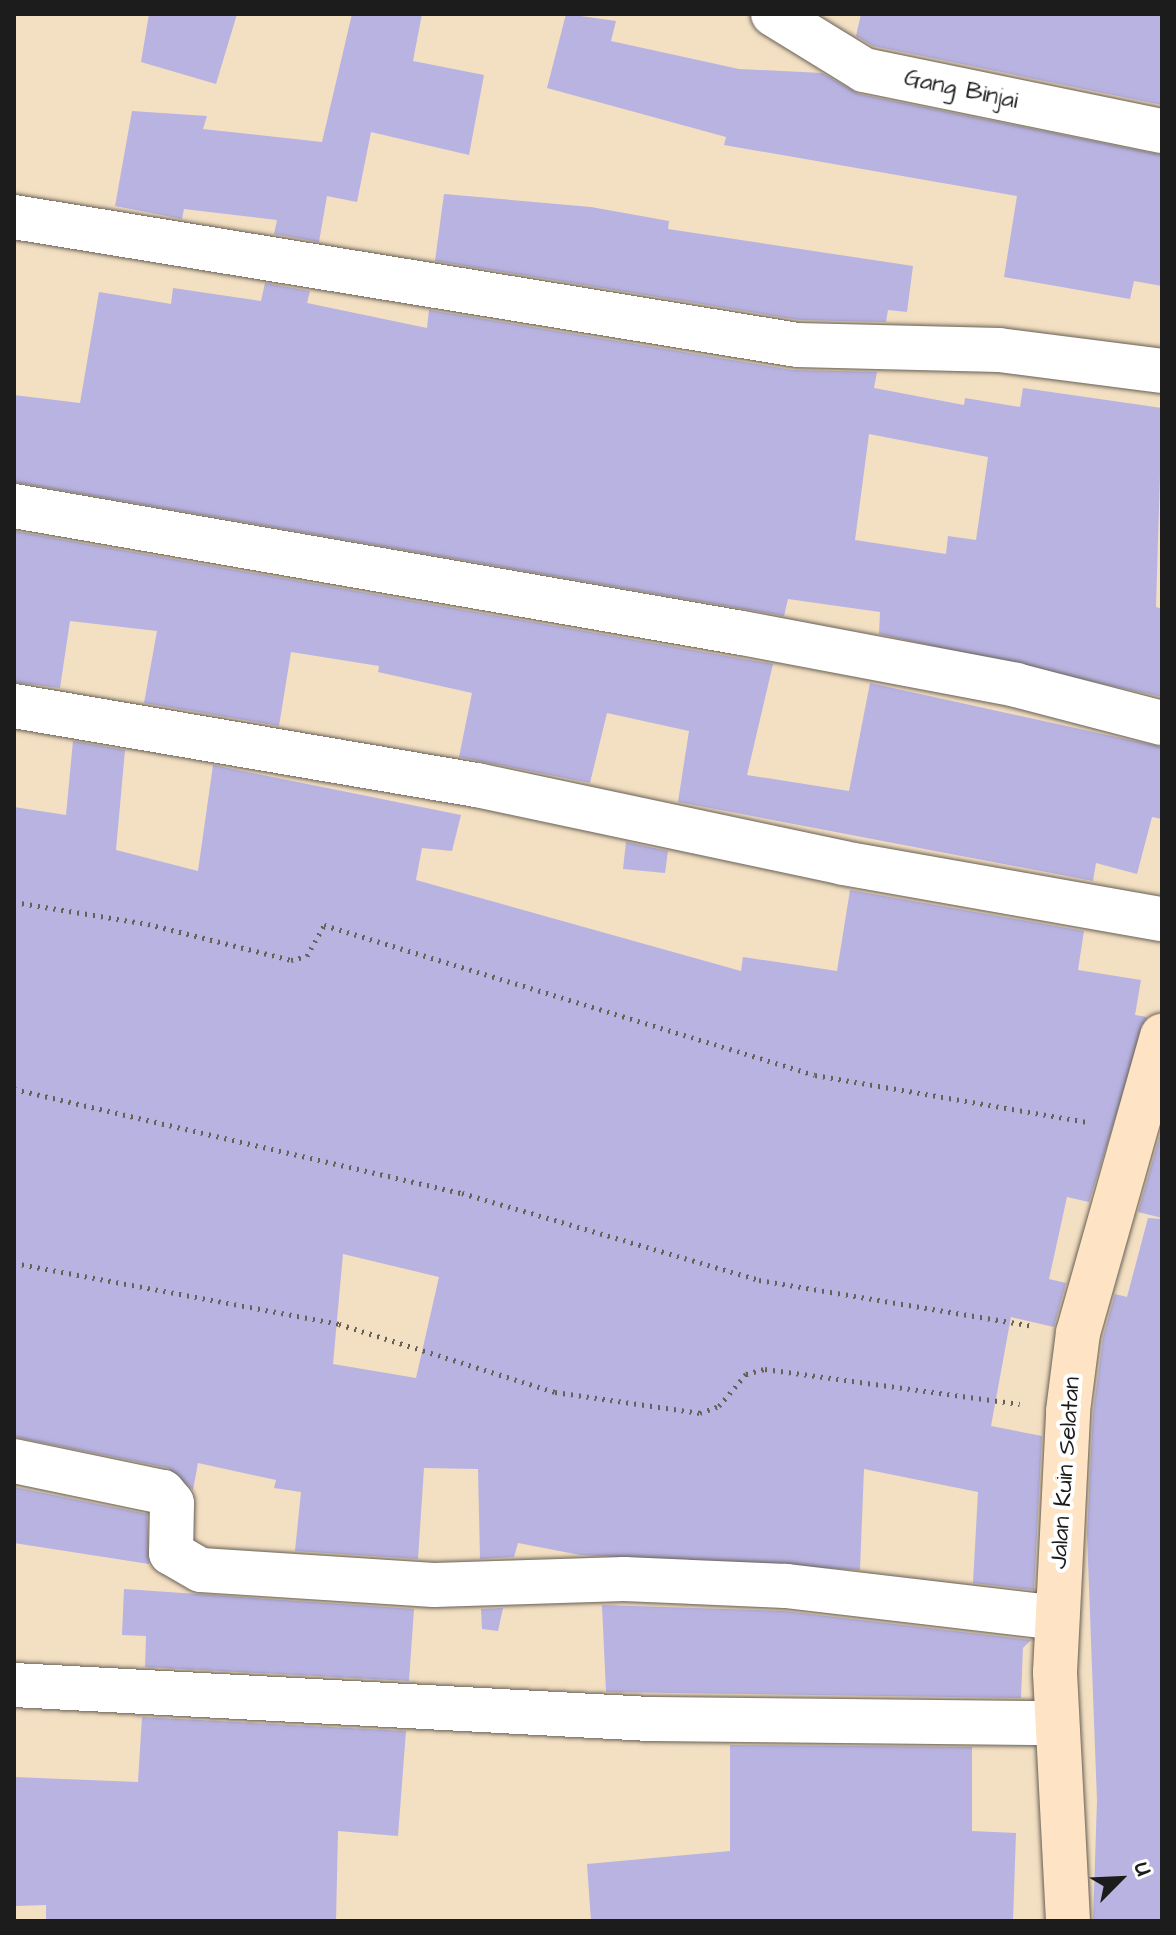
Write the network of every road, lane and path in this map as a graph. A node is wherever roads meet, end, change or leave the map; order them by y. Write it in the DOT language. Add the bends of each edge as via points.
graph roads {
  1 [pos="773,14"];
  2 [pos="1162,131"];
  3 [pos="14,217"];
  4 [pos="1162,371"];
  5 [pos="14,506"];
  6 [pos="14,706"];
  7 [pos="1162,723"];
  8 [pos="14,902"];
  9 [pos="1162,919"];
  10 [pos="1162,1036"];
  11 [pos="14,1089"];
  12 [pos="1133,1130"];
  13 [pos="14,1263"];
  14 [pos="1078,1333"];
  15 [pos="1068,1411"];
  16 [pos="14,1461"];
  17 [pos="1057,1618"];
  18 [pos="14,1685"];
  19 [pos="1057,1723"];
  20 [pos="1068,1921"];
  1 -- 2 [label="street, Gang Binjai" via="864,70"];
  3 -- 4 [label="street" via="797,345 999,350"];
  5 -- 7 [label="street" via="742,633 1016,685"];
  6 -- 9 [label="street" via="477,785 843,863"];
  8 -- 12 [label="path" via="148,924 291,960 307,956 324,925 815,1075"];
  10 -- 12 [label="street, Jalan Kuin Selatan"];
  11 -- 14 [label="path" via="462,1193 759,1280"];
  12 -- 14 [label="street, Jalan Kuin Selatan"];
  13 -- 15 [label="path" via="339,1324 555,1392 700,1413 719,1406 746,1374 765,1369"];
  14 -- 15 [label="street, Jalan Kuin Selatan"];
  15 -- 17 [label="street, Jalan Kuin Selatan"];
  16 -- 17 [label="street" via="163,1492 172,1503 171,1553 201,1570 434,1585 624,1579 786,1586"];
  17 -- 19 [label="street, Jalan Kuin Selatan"];
  18 -- 19 [label="street" via="651,1719"];
  19 -- 20 [label="street, Jalan Kuin Selatan"];
}
